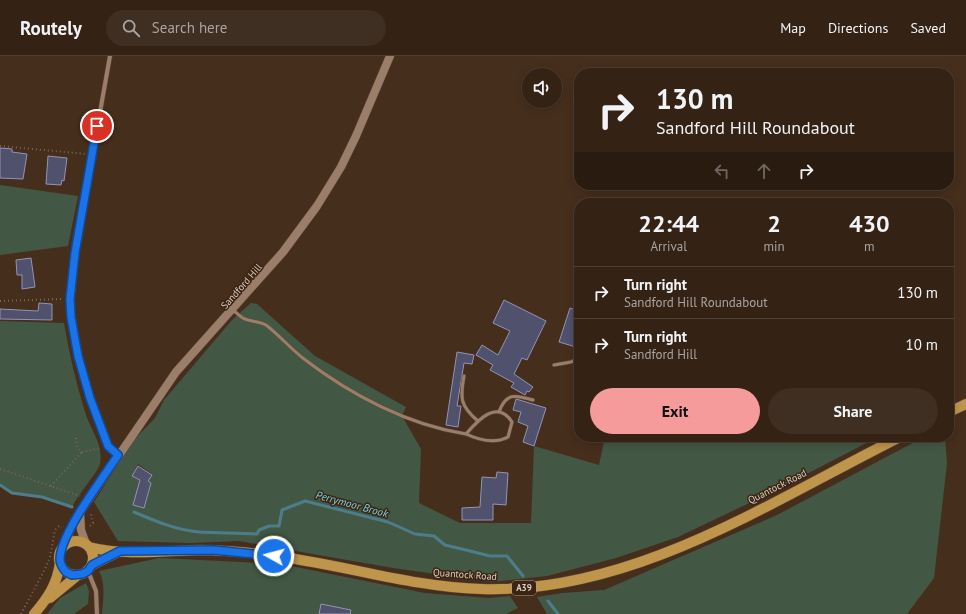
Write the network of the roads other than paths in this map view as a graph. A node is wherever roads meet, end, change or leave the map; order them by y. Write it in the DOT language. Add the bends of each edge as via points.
graph roads {
  1 [pos="110,56"];
  2 [pos="390,56"];
  3 [pos="233,310"];
  4 [pos="574,360"];
  5 [pos="554,365"];
  6 [pos="464,376"];
  7 [pos="534,400"];
  8 [pos="966,404"];
  9 [pos="954,410"];
  10 [pos="499,412"];
  11 [pos="478,421"];
  12 [pos="466,434"];
  13 [pos="890,442"];
  14 [pos="118,455"];
  15 [pos="80,512"];
  16 [pos="87,546"];
  17 [pos="63,547"];
  18 [pos="120,551"];
  19 [pos="60,562"];
  20 [pos="90,568"];
  21 [pos="78,575"];
  22 [pos="46,601"];
  23 [pos="34,614"];
  24 [pos="97,614"];
  1 -- 14 [label="street" via="75,253 70,299 78,356 90,398 108,446"];
  2 -- 3 [label="main road, Sandford Hill" via="341,167 317,206 283,252"];
  3 -- 12 [label="lane" via="245,319 264,323 303,358 360,395 424,425"];
  3 -- 14 [label="main road, Sandford Hill" via="176,372"];
  4 -- 5 [label="lane"];
  6 -- 11 [label="lane" via="462,402"];
  7 -- 10 [label="lane" via="510,396 502,404"];
  8 -- 9 [label="main road"];
  10 -- 11 [label="lane" via="492,412"];
  10 -- 12 [label="lane" via="508,416 512,422 508,437 490,440 477,439"];
  11 -- 12 [label="lane"];
  13 -- 18 [label="main road, Quantock Road / A39" via="730,524 670,551 584,579 543,586 506,589 460,588 304,560 240,552"];
  14 -- 15 [label="main road, Sandford Hill"];
  15 -- 16 [label="main road" via="81,530"];
  15 -- 17 [label="main road, Sandford Hill" via="69,529"];
  16 -- 17 [label="main road, A39" via="73,542"];
  16 -- 18 [label="main road, Quantock Road / A39"];
  16 -- 20 [label="main road" via="93,557"];
  17 -- 19 [label="main road, A39"];
  18 -- 20 [label="main road, Quantock Road / A39"];
  19 -- 21 [label="main road" via="66,572"];
  19 -- 22 [label="main road, A39" via="58,575"];
  20 -- 21 [label="main road, A39"];
  20 -- 24 [label="street" via="96,591"];
  21 -- 22 [label="main road, A39"];
  22 -- 23 [label="main road, A39"];
}
